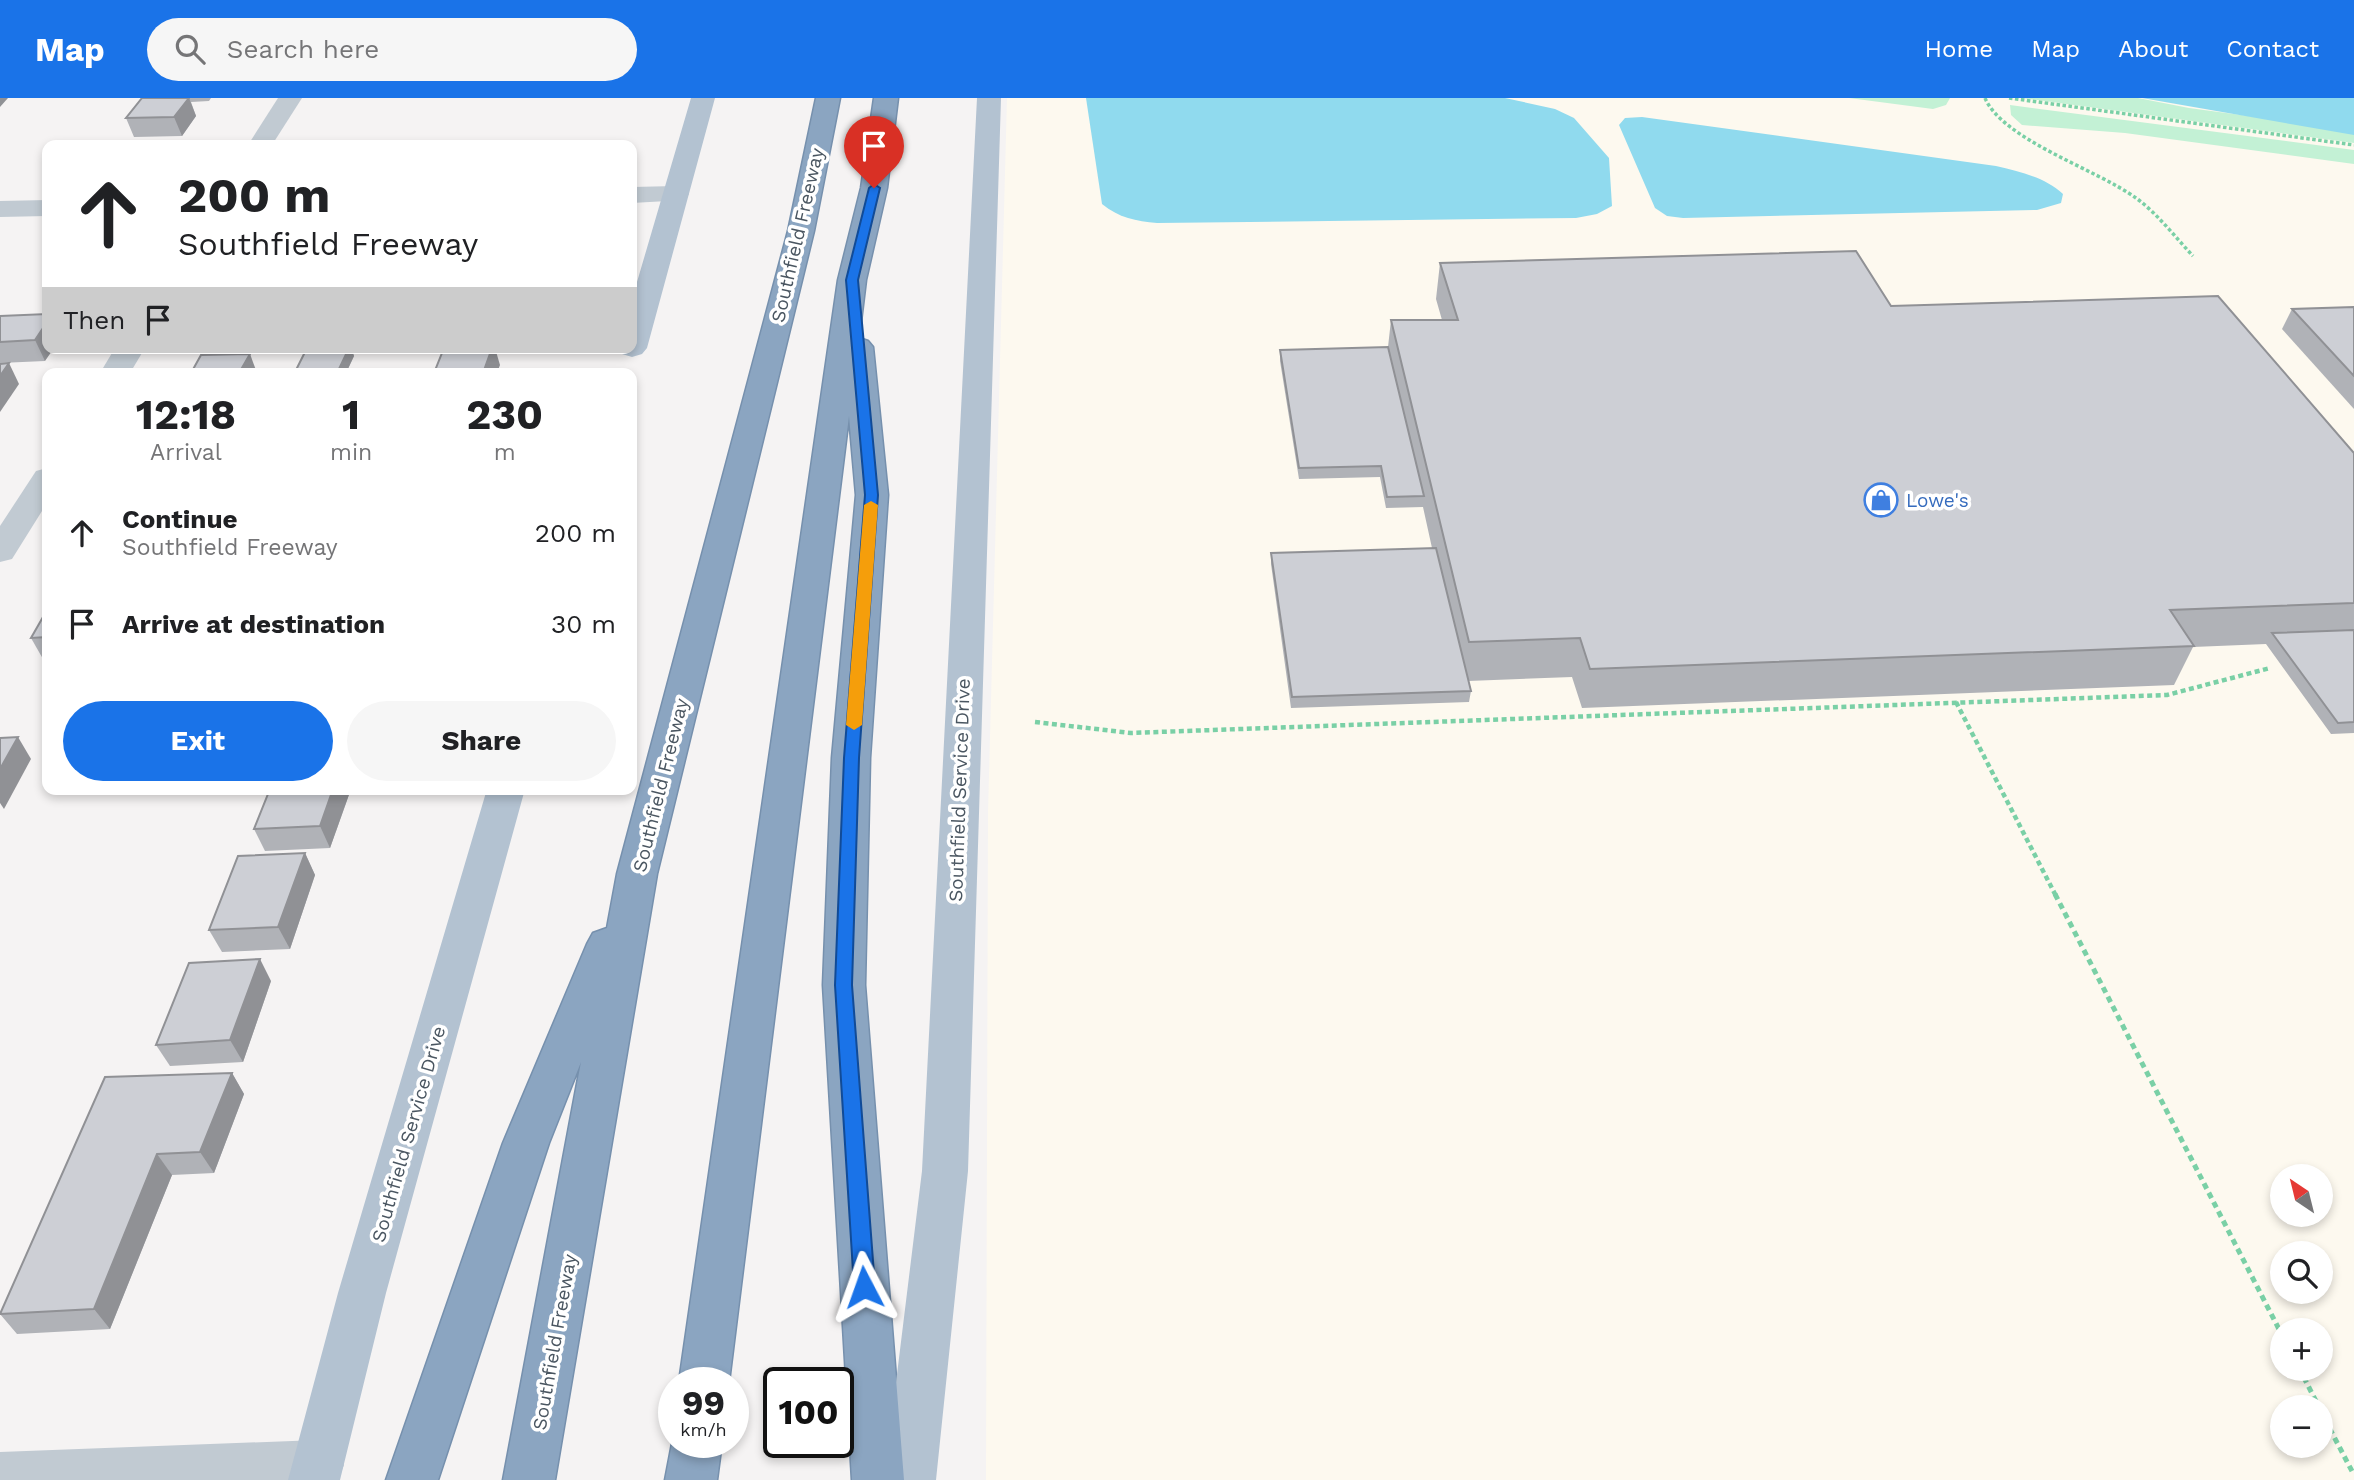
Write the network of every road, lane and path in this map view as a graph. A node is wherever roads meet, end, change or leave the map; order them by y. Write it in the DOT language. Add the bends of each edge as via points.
graph roads {
  1 [pos="290,98"];
  2 [pos="703,98"];
  3 [pos="828,98"];
  4 [pos="886,98"];
  5 [pos="989,98"];
  6 [pos="1985,98"];
  7 [pos="2009,98"];
  8 [pos="263,140"];
  9 [pos="2354,145"];
  10 [pos="676,194"];
  11 [pos="637,195"];
  12 [pos="42,208"];
  13 [pos="0,209"];
  14 [pos="2193,256"];
  15 [pos="852,280"];
  16 [pos="637,330"];
  17 [pos="42,486"];
  18 [pos="0,552"];
  19 [pos="2270,668"];
  20 [pos="1955,702"];
  21 [pos="1035,722"];
  22 [pos="504,795"];
  23 [pos="637,874"];
  24 [pos="2273,1318"];
  25 [pos="706,1367"];
  26 [pos="2333,1434"];
  27 [pos="694,1458"];
  28 [pos="316,1473"];
  29 [pos="2354,1475"];
  30 [pos="0,1478"];
  31 [pos="412,1480"];
  32 [pos="529,1480"];
  33 [pos="691,1480"];
  34 [pos="878,1480"];
  35 [pos="910,1480"];
  1 -- 8 [label="street"];
  2 -- 10 [label="main road"];
  3 -- 23 [label="highway, Southfield Freeway" via="801,231"];
  4 -- 15 [label="highway" via="874,188"];
  5 -- 35 [label="main road, Southfield Service Drive" via="945,1171"];
  6 -- 14 [label="path" via="1990,112 2011,130 2103,176 2139,200"];
  7 -- 9 [label="path"];
  10 -- 11 [label="street"];
  10 -- 16 [label="main road"];
  12 -- 13 [label="street"];
  15 -- 25 [label="highway"];
  15 -- 34 [label="highway" via="872,495 851,758 844,985"];
  17 -- 18 [label="street"];
  19 -- 20 [label="path" via="2167,695"];
  20 -- 21 [label="path" via="1131,733"];
  20 -- 24 [label="path"];
  22 -- 28 [label="main road, Southfield Service Drive"];
  23 -- 31 [label="highway" via="526,1143"];
  23 -- 32 [label="highway, Southfield Freeway"];
  26 -- 29 [label="path"];
  27 -- 33 [label="highway"];
  28 -- 30 [label="street"];
}
